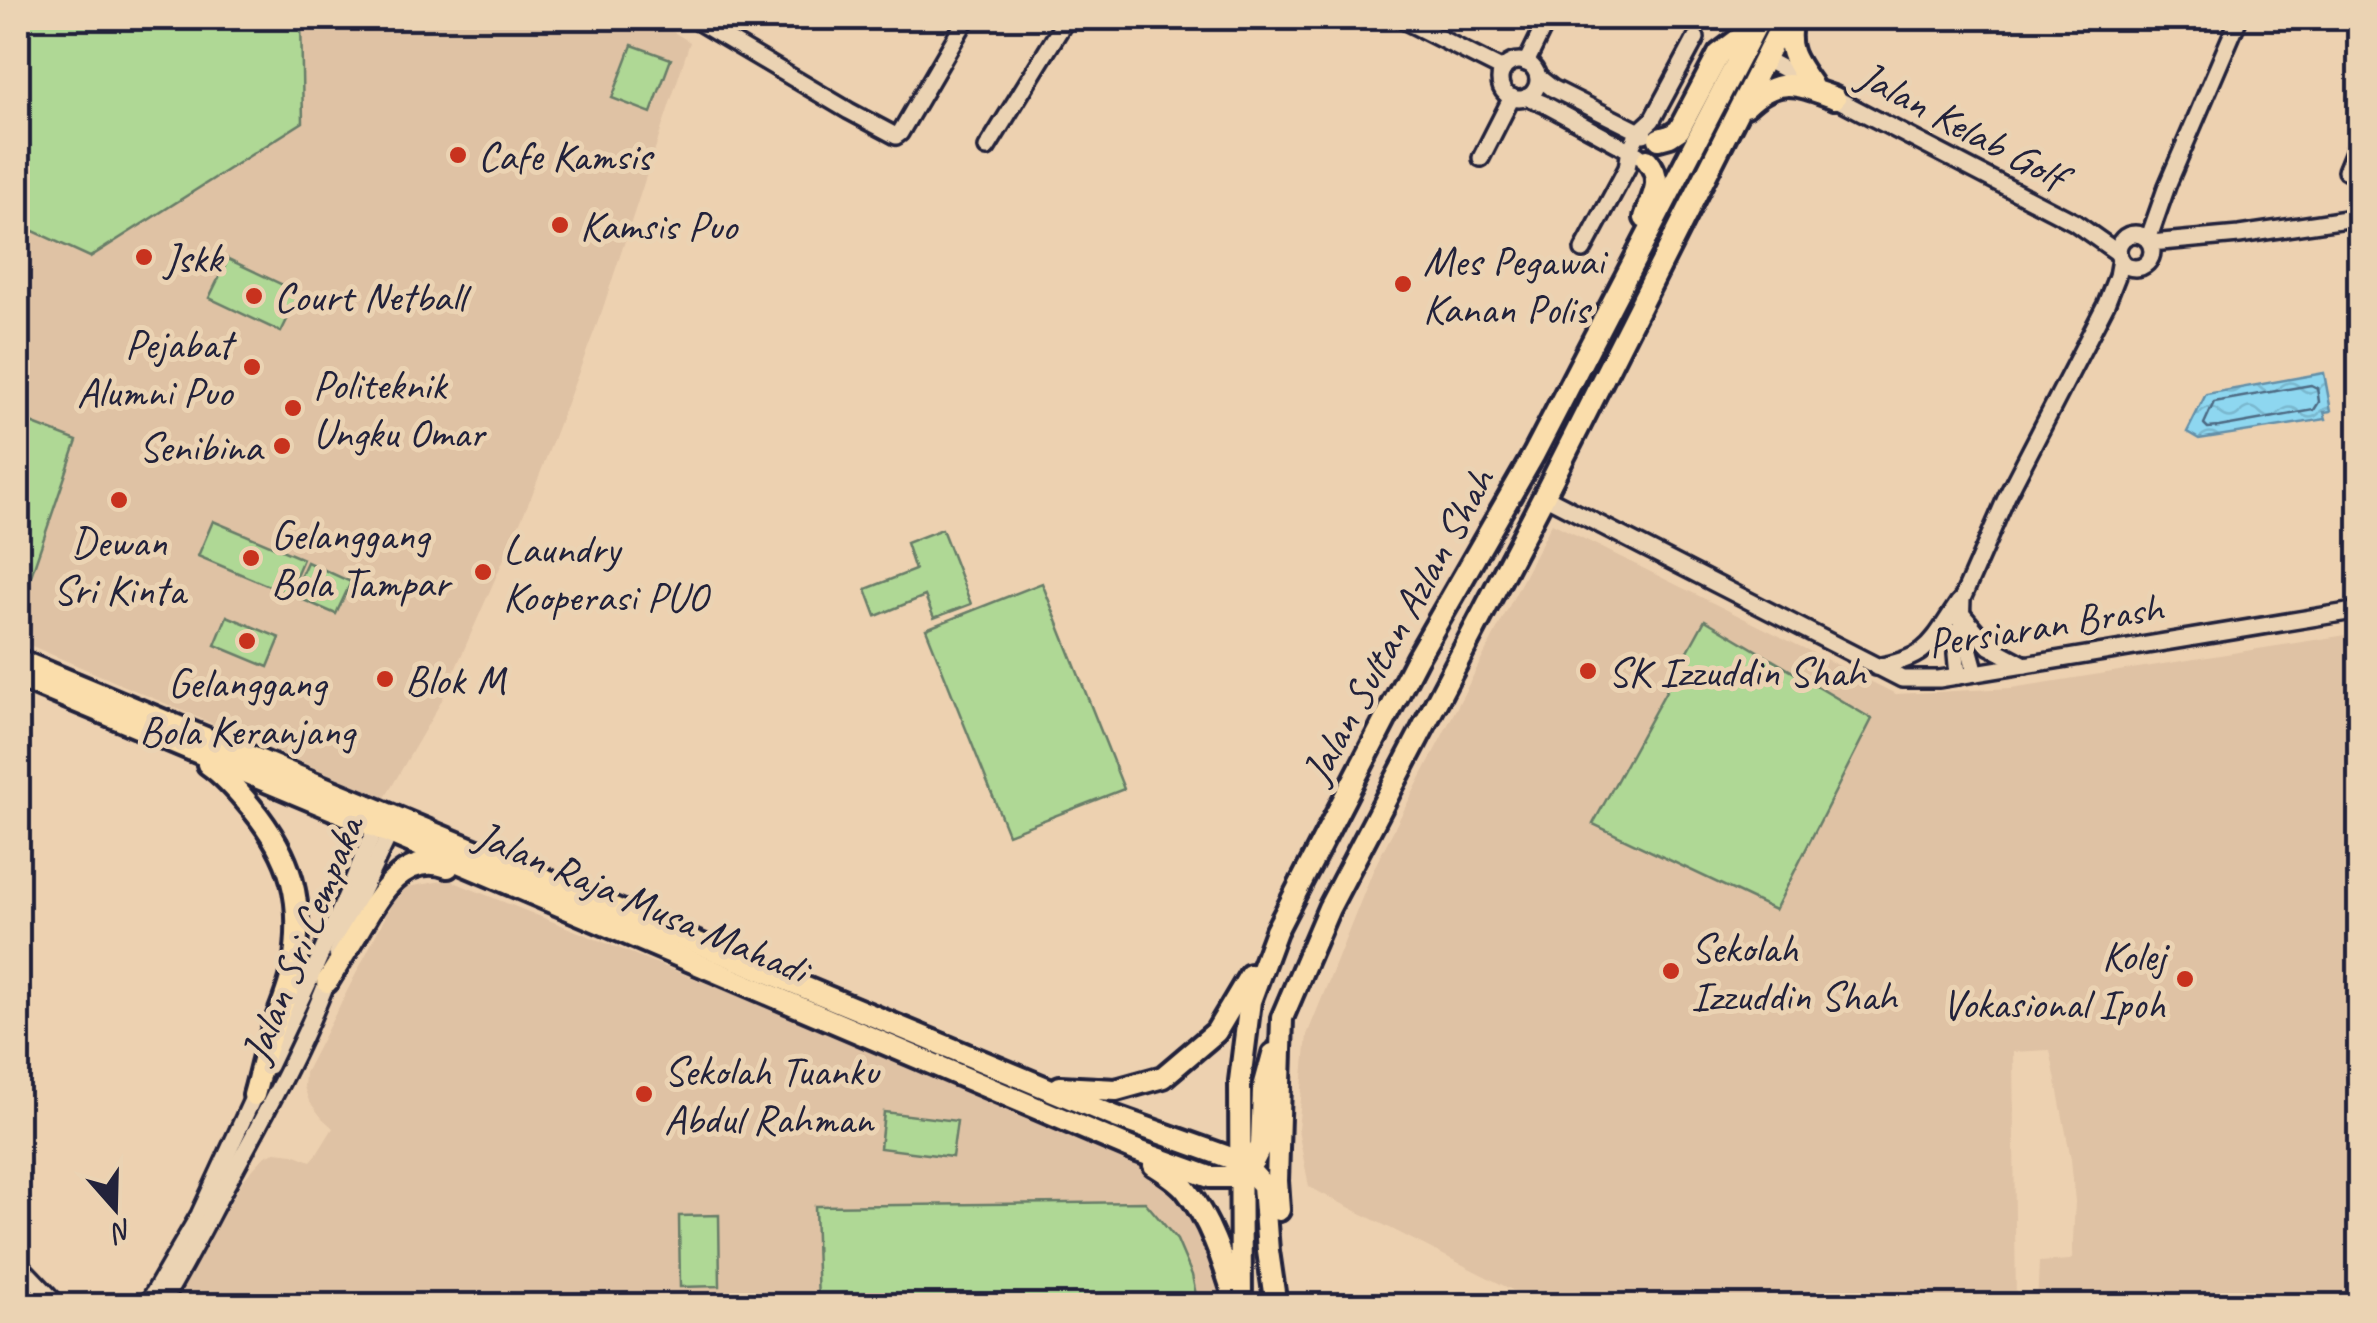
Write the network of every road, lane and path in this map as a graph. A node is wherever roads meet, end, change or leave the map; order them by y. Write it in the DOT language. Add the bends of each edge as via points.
graph roads {
  1 [pos="692,18"];
  2 [pos="967,18"];
  3 [pos="1067,18"];
  4 [pos="1172,18"];
  5 [pos="1184,18"];
  6 [pos="1399,18"];
  7 [pos="1548,18"];
  8 [pos="1789,18"];
  9 [pos="2239,18"];
  10 [pos="1757,22"];
  11 [pos="1696,38"];
  12 [pos="1765,59"];
  13 [pos="1526,62"];
  14 [pos="1504,70"];
  15 [pos="1538,77"];
  16 [pos="1811,84"];
  17 [pos="1519,97"];
  18 [pos="1835,98"];
  19 [pos="1730,126"];
  20 [pos="1649,135"];
  21 [pos="2360,136"];
  22 [pos="987,148"];
  23 [pos="1639,155"];
  24 [pos="1480,158"];
  25 [pos="2346,171"];
  26 [pos="2360,217"];
  27 [pos="2074,222"];
  28 [pos="2140,238"];
  29 [pos="2219,238"];
  30 [pos="1583,250"];
  31 [pos="1637,255"];
  32 [pos="2119,256"];
  33 [pos="2145,264"];
  34 [pos="2106,304"];
  35 [pos="1544,496"];
  36 [pos="2360,610"];
  37 [pos="1961,613"];
  38 [pos="18,662"];
  39 [pos="2024,665"];
  40 [pos="1876,667"];
  41 [pos="1976,673"];
  42 [pos="1958,676"];
  43 [pos="18,678"];
  44 [pos="66,689"];
  45 [pos="185,748"];
  46 [pos="386,825"];
  47 [pos="488,876"];
  48 [pos="1276,931"];
  49 [pos="327,982"];
  50 [pos="1282,1018"];
  51 [pos="1043,1086"];
  52 [pos="254,1096"];
  53 [pos="1136,1150"];
  54 [pos="1244,1169"];
  55 [pos="18,1263"];
  56 [pos="59,1306"];
  57 [pos="146,1306"];
  58 [pos="160,1306"];
  59 [pos="1239,1306"];
  60 [pos="1276,1306"];
  61 [pos="1284,1306"];
  1 -- 2 [label="street" via="896,136"];
  3 -- 22 [label="street"];
  4 -- 5 [label="street"];
  6 -- 14 [label="street"];
  7 -- 13 [label="street"];
  8 -- 12 [label="main road, Jalan Sultan Azlan Shah"];
  8 -- 16 [label="main road" via="1792,56"];
  9 -- 28 [label="street"];
  10 -- 20 [label="main road" via="1719,54 1678,130"];
  10 -- 31 [label="main road, Jalan Sultan Azlan Shah"];
  11 -- 20 [label="street"];
  12 -- 16 [label="street, Jalan Kelab Golf"];
  12 -- 19 [label="main road, Jalan Sultan Azlan Shah"];
  12 -- 31 [label="main road" via="1741,77 1656,240"];
  13 -- 14 [label="street"];
  13 -- 15 [label="street"];
  14 -- 17 [label="street" via="1502,88"];
  15 -- 17 [label="street" via="1536,89"];
  15 -- 20 [label="street"];
  16 -- 18 [label="street, Jalan Kelab Golf"];
  17 -- 23 [label="street"];
  17 -- 24 [label="street"];
  18 -- 19 [label="main road" via="1798,84 1780,86 1761,92"];
  18 -- 27 [label="street, Jalan Kelab Golf"];
  19 -- 35 [label="main road, Jalan Sultan Azlan Shah"];
  20 -- 23 [label="street"];
  21 -- 25 [label="street"];
  23 -- 30 [label="street"];
  23 -- 31 [label="main road" via="1657,175"];
  26 -- 29 [label="street, Jalan Kelab Golf"];
  27 -- 28 [label="street, Jalan Kelab Golf"];
  27 -- 32 [label="street, Jalan Kelab Golf"];
  28 -- 29 [label="street, Jalan Kelab Golf"];
  28 -- 32 [label="street" via="2120,242"];
  28 -- 33 [label="street" via="2152,255"];
  29 -- 33 [label="street, Jalan Kelab Golf"];
  31 -- 48 [label="main road, Jalan Sultan Azlan Shah" via="1534,454 1416,658"];
  32 -- 33 [label="street" via="2128,267"];
  32 -- 34 [label="street"];
  33 -- 34 [label="street"];
  34 -- 37 [label="street" via="2006,496"];
  35 -- 40 [label="street, Persiaran Brash"];
  35 -- 50 [label="main road, Jalan Sultan Azlan Shah" via="1329,908"];
  36 -- 39 [label="street, Persiaran Brash"];
  37 -- 39 [label="street" via="1989,646"];
  37 -- 40 [label="street" via="1924,651"];
  37 -- 41 [label="street"];
  37 -- 42 [label="street"];
  38 -- 44 [label="main road, Jalan Raja Musa Mahadi"];
  39 -- 41 [label="street, Persiaran Brash"];
  40 -- 42 [label="street, Persiaran Brash" via="1902,679"];
  41 -- 42 [label="street, Persiaran Brash"];
  43 -- 44 [label="main road, Jalan Raja Musa Mahadi"];
  44 -- 45 [label="main road, Jalan Raja Musa Mahadi"];
  44 -- 46 [label="main road, Jalan Raja Musa Mahadi"];
  45 -- 46 [label="main road, Jalan Raja Musa Mahadi"];
  45 -- 52 [label="main road" via="222,774 272,832 296,897 294,965"];
  46 -- 47 [label="main road, Jalan Raja Musa Mahadi"];
  46 -- 49 [label="street, Jalan Sri Cempaka"];
  46 -- 51 [label="main road, Jalan Raja Musa Mahadi"];
  46 -- 52 [label="street, Jalan Sri Cempaka"];
  47 -- 49 [label="main road" via="425,863 406,870 379,895"];
  47 -- 53 [label="main road, Jalan Raja Musa Mahadi"];
  48 -- 51 [label="main road" via="1216,1032 1163,1077 1116,1090"];
  48 -- 54 [label="main road, Jalan Sultan Azlan Shah" via="1250,1001 1240,1081"];
  49 -- 58 [label="street, Jalan Sri Cempaka" via="270,1104"];
  50 -- 54 [label="main road" via="1263,1090 1261,1146"];
  50 -- 61 [label="main road, Jalan Sultan Azlan Shah" via="1277,1181"];
  51 -- 54 [label="main road, Jalan Raja Musa Mahadi"];
  52 -- 57 [label="street, Jalan Sri Cempaka" via="199,1215"];
  53 -- 54 [label="main road, Jalan Raja Musa Mahadi" via="1210,1177"];
  53 -- 59 [label="main road" via="1184,1187 1219,1248"];
  54 -- 59 [label="main road, Jalan Sultan Azlan Shah"];
  54 -- 60 [label="main road" via="1263,1185"];
  55 -- 56 [label="street"];
}
